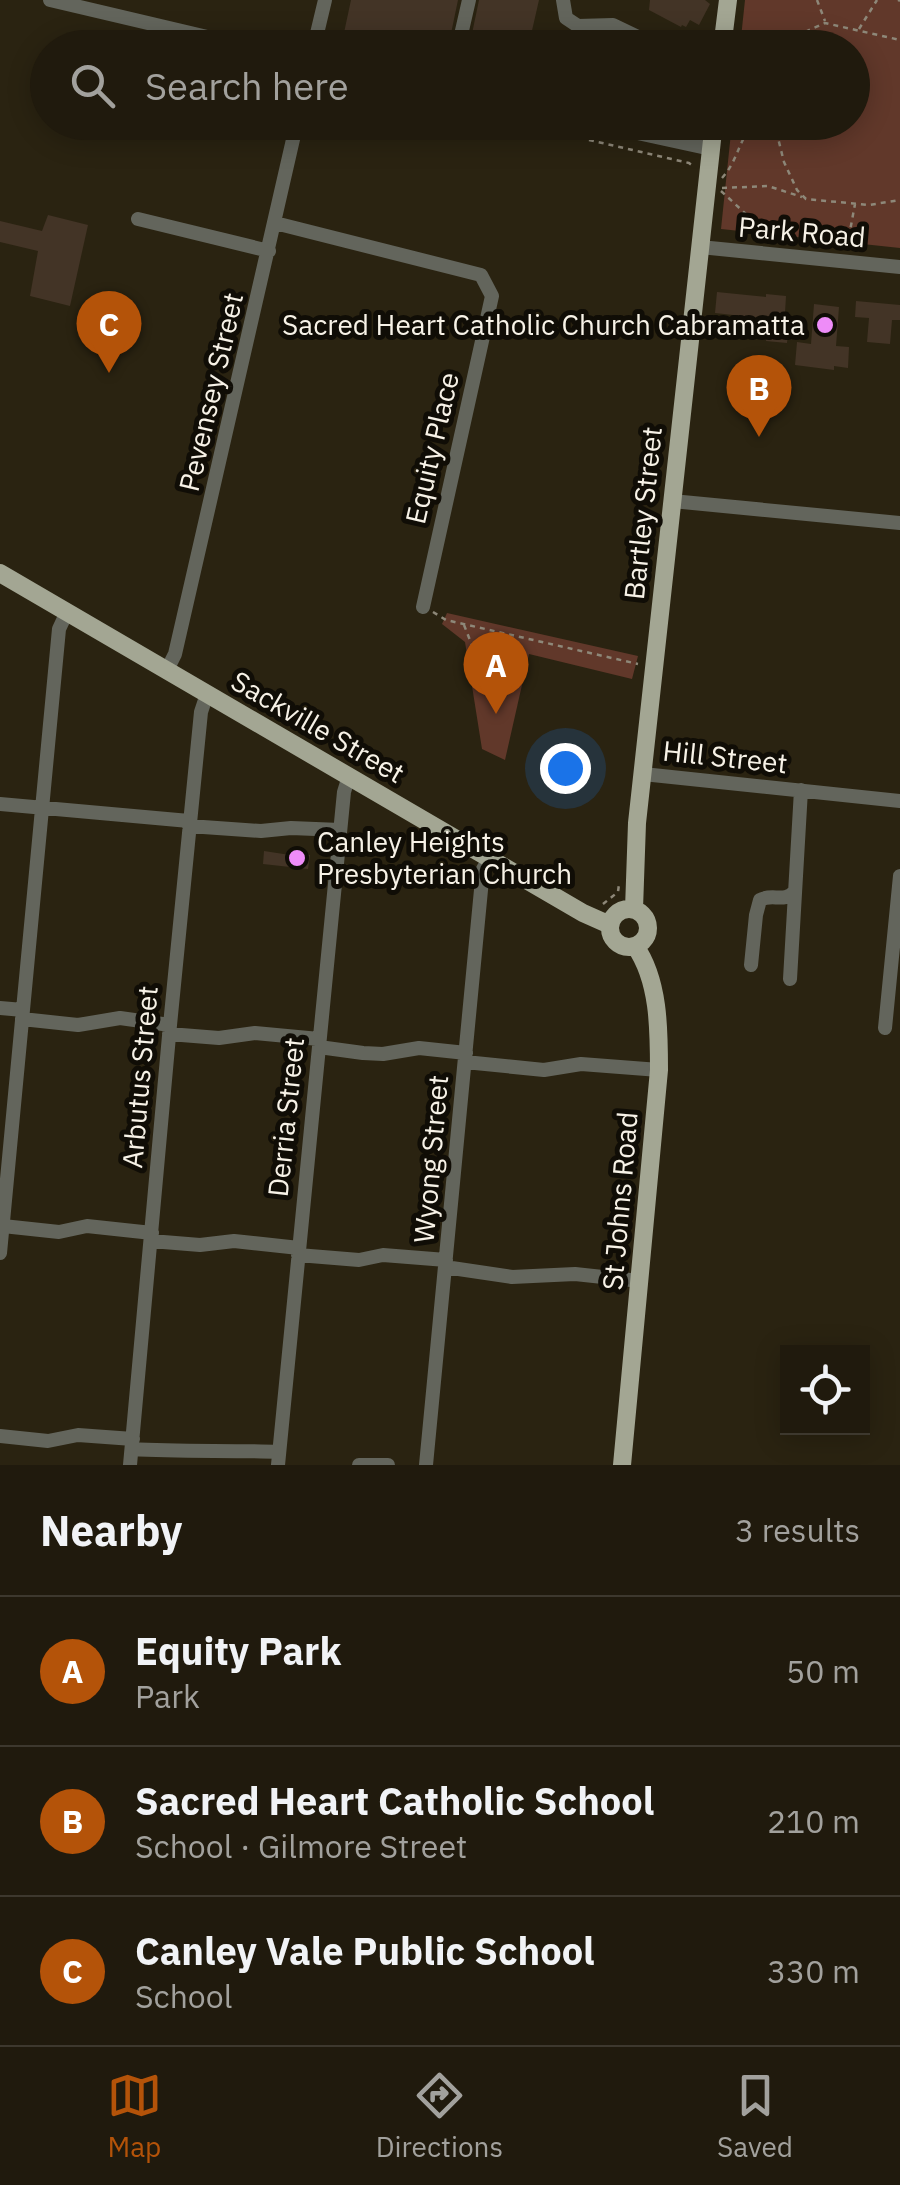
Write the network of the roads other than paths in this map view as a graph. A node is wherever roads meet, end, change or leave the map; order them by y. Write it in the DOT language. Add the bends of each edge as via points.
graph roads {
  1 [pos="50,0"];
  2 [pos="325,0"];
  3 [pos="469,0"];
  4 [pos="563,0"];
  5 [pos="728,0"];
  6 [pos="178,30"];
  7 [pos="319,30"];
  8 [pos="462,30"];
  9 [pos="623,30"];
  10 [pos="724,30"];
  11 [pos="294,140"];
  12 [pos="677,140"];
  13 [pos="712,140"];
  14 [pos="711,149"];
  15 [pos="138,218"];
  16 [pos="276,224"];
  17 [pos="700,247"];
  18 [pos="269,251"];
  19 [pos="900,267"];
  20 [pos="672,500"];
  21 [pos="900,522"];
  22 [pos="0,573"];
  23 [pos="422,606"];
  24 [pos="67,612"];
  25 [pos="167,670"];
  26 [pos="207,694"];
  27 [pos="643,774"];
  28 [pos="349,776"];
  29 [pos="801,790"];
  30 [pos="900,801"];
  31 [pos="0,804"];
  32 [pos="42,808"];
  33 [pos="189,824"];
  34 [pos="340,830"];
  35 [pos="490,858"];
  36 [pos="900,876"];
  37 [pos="794,892"];
  38 [pos="634,909"];
  39 [pos="610,925"];
  40 [pos="636,946"];
  41 [pos="752,965"];
  42 [pos="790,979"];
  43 [pos="0,1008"];
  44 [pos="23,1014"];
  45 [pos="884,1028"];
  46 [pos="169,1029"];
  47 [pos="319,1043"];
  48 [pos="466,1058"];
  49 [pos="659,1070"];
  50 [pos="2,1220"];
  51 [pos="151,1237"];
  52 [pos="298,1251"];
  53 [pos="0,1253"];
  54 [pos="446,1264"];
  55 [pos="640,1280"];
  56 [pos="0,1436"];
  57 [pos="132,1451"];
  58 [pos="278,1460"];
  59 [pos="298,1465"];
  60 [pos="358,1465"];
  61 [pos="388,1465"];
  62 [pos="426,1465"];
  63 [pos="622,1465"];
  1 -- 6 [label="street"];
  2 -- 7 [label="street"];
  3 -- 8 [label="street"];
  4 -- 9 [label="street" via="566,18 578,26"];
  5 -- 10 [label="main road"];
  11 -- 16 [label="street, Pevensey Street"];
  12 -- 14 [label="street"];
  13 -- 14 [label="main road, Bartley Street"];
  14 -- 17 [label="main road, Bartley Street"];
  15 -- 18 [label="street"];
  16 -- 18 [label="street, Pevensey Street"];
  16 -- 23 [label="street, Equity Place" via="481,276 492,296"];
  17 -- 19 [label="street, Park Road"];
  17 -- 20 [label="main road, Bartley Street"];
  18 -- 25 [label="street, Pevensey Street"];
  20 -- 21 [label="street"];
  20 -- 27 [label="main road, Bartley Street"];
  22 -- 24 [label="main road, Sackville Street"];
  24 -- 25 [label="main road, Sackville Street"];
  24 -- 32 [label="street" via="59,630"];
  25 -- 26 [label="main road, Sackville Street"];
  26 -- 28 [label="main road, Sackville Street"];
  26 -- 33 [label="street, Arbutus Street"];
  27 -- 29 [label="street, Hill Street"];
  27 -- 38 [label="main road, Bartley Street"];
  28 -- 34 [label="street, Derria Street"];
  28 -- 35 [label="main road, Sackville Street"];
  29 -- 30 [label="street, Hill Street"];
  29 -- 37 [label="street, Hill Street"];
  31 -- 32 [label="street"];
  32 -- 33 [label="street"];
  32 -- 44 [label="street"];
  33 -- 34 [label="street"];
  33 -- 46 [label="street, Arbutus Street"];
  34 -- 47 [label="street, Derria Street"];
  35 -- 39 [label="main road, Sackville Street"];
  35 -- 48 [label="street, Wyong Street"];
  36 -- 45 [label="street"];
  37 -- 41 [label="street" via="760,900"];
  37 -- 42 [label="street, Hill Street"];
  38 -- 39 [label="main road" via="621,910"];
  38 -- 40 [label="main road" via="648,927"];
  39 -- 40 [label="main road" via="617,943"];
  40 -- 49 [label="main road, St Johns Road" via="651,979"];
  43 -- 44 [label="street"];
  44 -- 46 [label="street" via="78,1025 120,1018"];
  44 -- 50 [label="street"];
  46 -- 47 [label="street"];
  46 -- 51 [label="street, Arbutus Street"];
  47 -- 48 [label="street" via="363,1053 419,1048"];
  47 -- 52 [label="street, Derria Street"];
  48 -- 49 [label="street" via="544,1070 580,1064"];
  48 -- 54 [label="street, Wyong Street"];
  49 -- 55 [label="main road, St Johns Road"];
  50 -- 51 [label="street" via="58,1232 87,1226"];
  50 -- 53 [label="street"];
  51 -- 52 [label="street"];
  51 -- 57 [label="street, Arbutus Street"];
  52 -- 54 [label="street"];
  52 -- 58 [label="street, Derria Street"];
  54 -- 55 [label="street" via="512,1277"];
  54 -- 62 [label="street, Wyong Street"];
  55 -- 63 [label="main road, St Johns Road"];
  56 -- 57 [label="street" via="48,1441 78,1435"];
  57 -- 58 [label="street" via="225,1450"];
  58 -- 59 [label="street"];
  60 -- 61 [label="street"];
}
